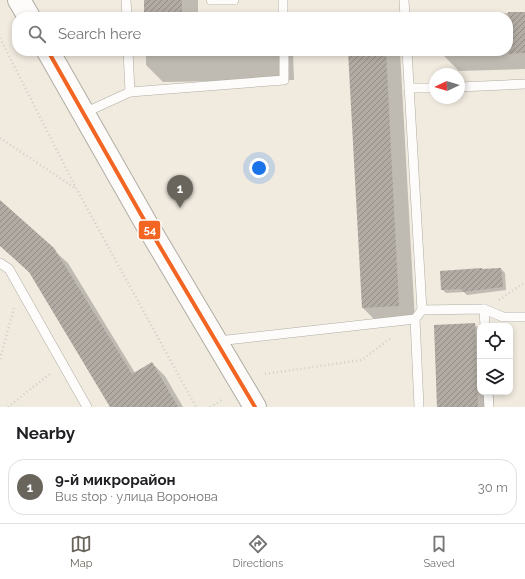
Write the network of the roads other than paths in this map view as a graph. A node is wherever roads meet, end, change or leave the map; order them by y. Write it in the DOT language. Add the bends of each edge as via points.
graph roads {
  1 [pos="19,0"];
  2 [pos="126,0"];
  3 [pos="211,0"];
  4 [pos="234,0"];
  5 [pos="283,0"];
  6 [pos="404,0"];
  7 [pos="26,12"];
  8 [pos="127,12"];
  9 [pos="283,12"];
  10 [pos="405,12"];
  11 [pos="51,56"];
  12 [pos="128,56"];
  13 [pos="284,56"];
  14 [pos="407,56"];
  15 [pos="525,84"];
  16 [pos="465,87"];
  17 [pos="409,88"];
  18 [pos="429,88"];
  19 [pos="130,92"];
  20 [pos="83,114"];
  21 [pos="0,263"];
  22 [pos="484,309"];
  23 [pos="422,310"];
  24 [pos="525,317"];
  25 [pos="415,319"];
  26 [pos="485,323"];
  27 [pos="218,342"];
  28 [pos="488,395"];
  29 [pos="87,407"];
  30 [pos="255,407"];
  31 [pos="419,407"];
  32 [pos="489,407"];
  1 -- 7 [label="main road"];
  2 -- 8 [label="lane"];
  3 -- 4 [label="lane"];
  5 -- 9 [label="lane"];
  6 -- 10 [label="lane"];
  11 -- 20 [label="main road"];
  12 -- 19 [label="lane"];
  13 -- 19 [label="lane" via="284,80"];
  14 -- 17 [label="lane"];
  15 -- 16 [label="lane"];
  17 -- 18 [label="lane"];
  17 -- 23 [label="lane"];
  19 -- 20 [label="lane"];
  20 -- 27 [label="main road"];
  21 -- 29 [label="lane" via="9,270"];
  22 -- 23 [label="lane"];
  22 -- 24 [label="lane" via="503,318"];
  22 -- 26 [label="lane"];
  23 -- 25 [label="lane"];
  25 -- 27 [label="lane"];
  25 -- 31 [label="lane"];
  27 -- 30 [label="main road"];
  28 -- 32 [label="lane"];
}
